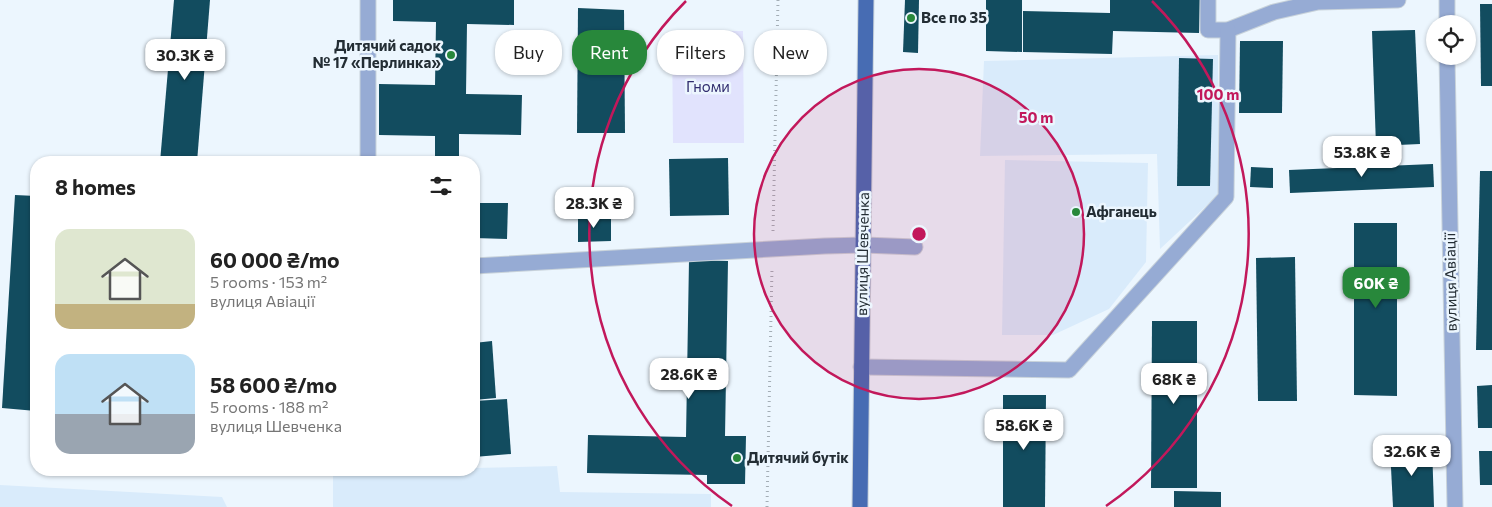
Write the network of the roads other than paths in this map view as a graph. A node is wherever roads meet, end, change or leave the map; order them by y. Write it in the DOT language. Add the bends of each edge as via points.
graph roads {
  1 [pos="368,0"];
  2 [pos="866,0"];
  3 [pos="1208,0"];
  4 [pos="1398,0"];
  5 [pos="1446,0"];
  6 [pos="1447,15"];
  7 [pos="1228,30"];
  8 [pos="1448,65"];
  9 [pos="368,156"];
  10 [pos="864,245"];
  11 [pos="915,247"];
  12 [pos="480,266"];
  13 [pos="861,367"];
  14 [pos="860,507"];
  15 [pos="1455,507"];
  1 -- 9 [label="street"];
  2 -- 10 [label="main road, вулиця Шевченка"];
  3 -- 7 [label="street" via="1208,30"];
  4 -- 7 [label="street" via="1318,2 1274,12"];
  5 -- 6 [label="street"];
  7 -- 13 [label="street" via="1226,197 1069,370"];
  8 -- 15 [label="street, вулиця Авіації"];
  10 -- 11 [label="street"];
  10 -- 12 [label="street"];
  10 -- 13 [label="main road, вулиця Шевченка"];
  13 -- 14 [label="main road, вулиця Шевченка"];
}
